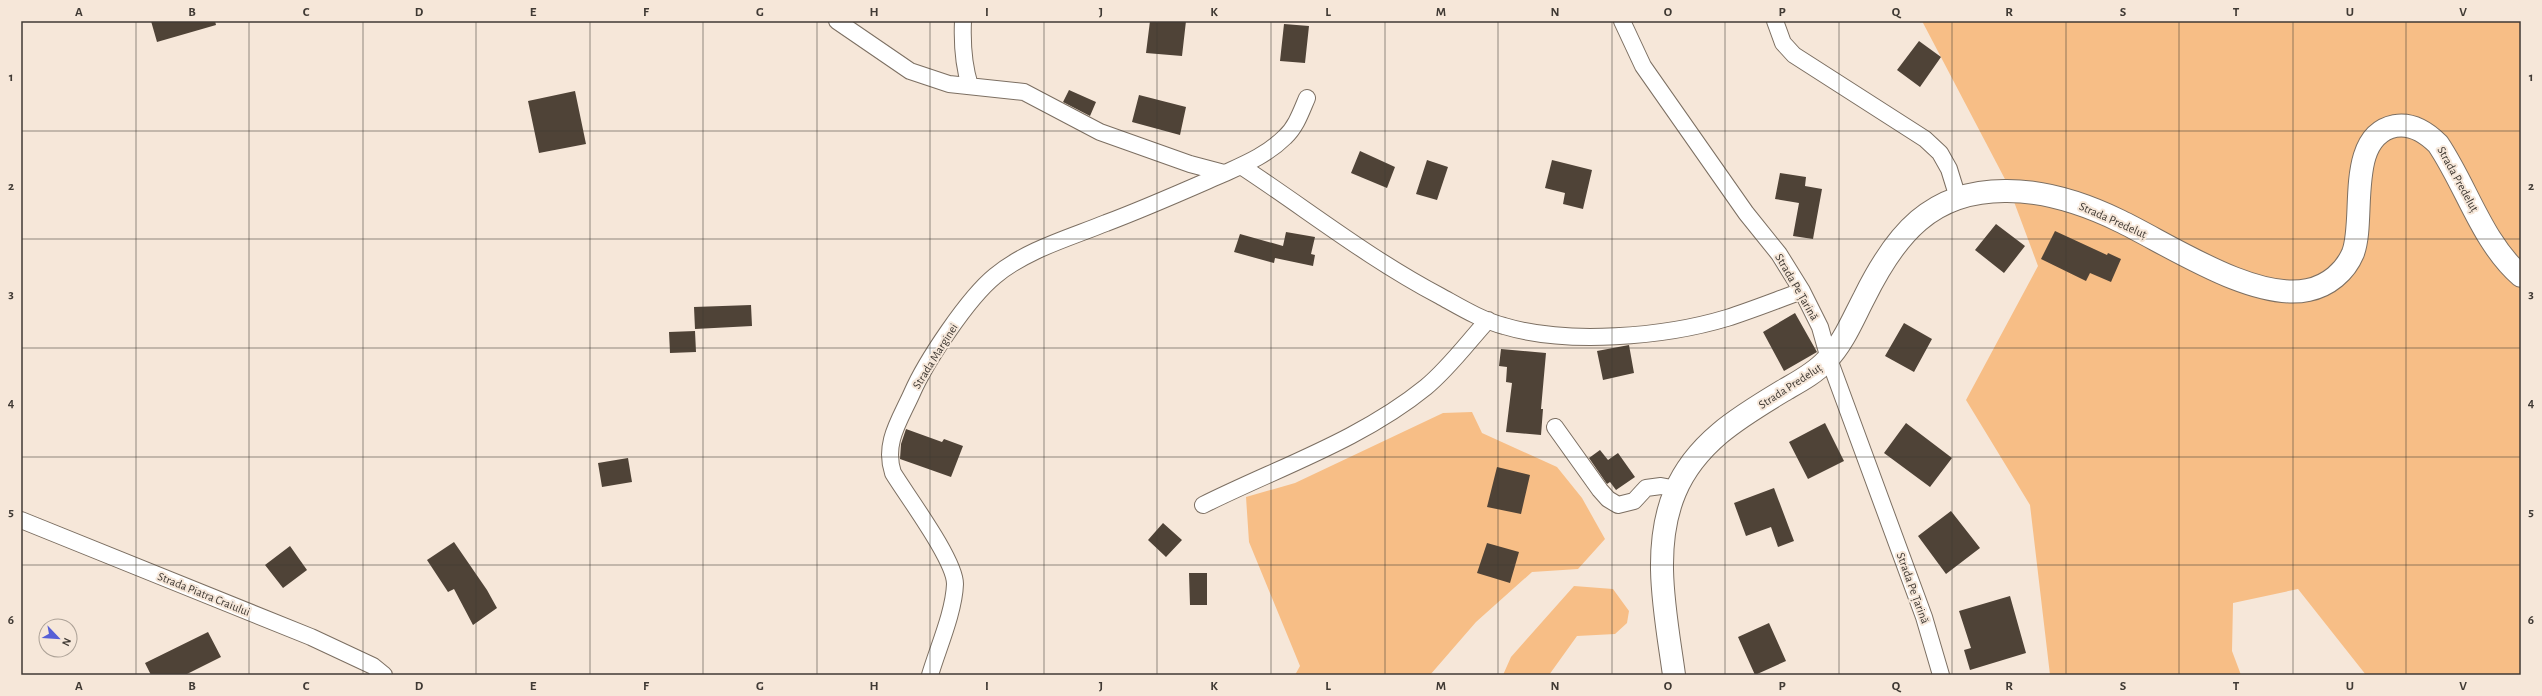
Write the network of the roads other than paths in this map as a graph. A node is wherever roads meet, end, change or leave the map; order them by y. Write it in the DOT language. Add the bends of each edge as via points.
graph roads {
  1 [pos="837,21"];
  2 [pos="963,21"];
  3 [pos="1622,21"];
  4 [pos="1775,21"];
  5 [pos="970,86"];
  6 [pos="1307,98"];
  7 [pos="1241,166"];
  8 [pos="1224,173"];
  9 [pos="1958,198"];
  10 [pos="2521,276"];
  11 [pos="1802,291"];
  12 [pos="1488,320"];
  13 [pos="1829,359"];
  14 [pos="1555,427"];
  15 [pos="1676,489"];
  16 [pos="1203,505"];
  17 [pos="21,520"];
  18 [pos="384,675"];
  19 [pos="930,675"];
  20 [pos="1674,675"];
  21 [pos="1941,675"];
  1 -- 5 [label="street" via="910,70 949,84"];
  2 -- 5 [label="street" via="961,46"];
  3 -- 11 [label="street, Strada Pe Țarină" via="1644,66 1746,213 1779,254"];
  4 -- 9 [label="street" via="1783,44 1794,55 1894,117 1940,152 1949,169"];
  5 -- 8 [label="street" via="1024,92 1100,132 1184,162"];
  6 -- 7 [label="street, Strada Marginei" via="1297,122 1286,137 1266,153"];
  7 -- 8 [label="street, Strada Marginei"];
  7 -- 12 [label="street" via="1393,271"];
  8 -- 19 [label="street, Strada Marginei" via="1175,197 1026,256 995,276 971,301 919,376 896,426 889,448 889,462 892,473 950,564 955,582 953,599"];
  9 -- 10 [label="main road, Strada Predeluț" via="2008,191 2064,200 2120,221 2241,281 2282,291 2305,291 2326,285 2342,271 2352,255 2358,226 2359,180 2369,146 2382,131 2396,126 2412,127 2428,134 2438,144 2494,245 2508,265"];
  9 -- 13 [label="main road, Strada Predeluț" via="1927,213 1897,240"];
  11 -- 12 [label="street" via="1726,318 1667,331 1574,336 1534,333"];
  11 -- 13 [label="street, Strada Pe Țarină" via="1820,327"];
  12 -- 16 [label="street" via="1427,386 1394,411 1352,434"];
  13 -- 15 [label="main road, Strada Predeluț" via="1722,430 1690,464"];
  13 -- 21 [label="street, Strada Pe Țarină" via="1924,617"];
  14 -- 15 [label="street" via="1600,490 1618,505 1634,501 1646,488 1661,486"];
  15 -- 20 [label="main road, Strada Predeluț" via="1667,513 1662,562 1665,611"];
  17 -- 18 [label="street, Strada Piatra Craiului" via="311,637 373,666"];
}
